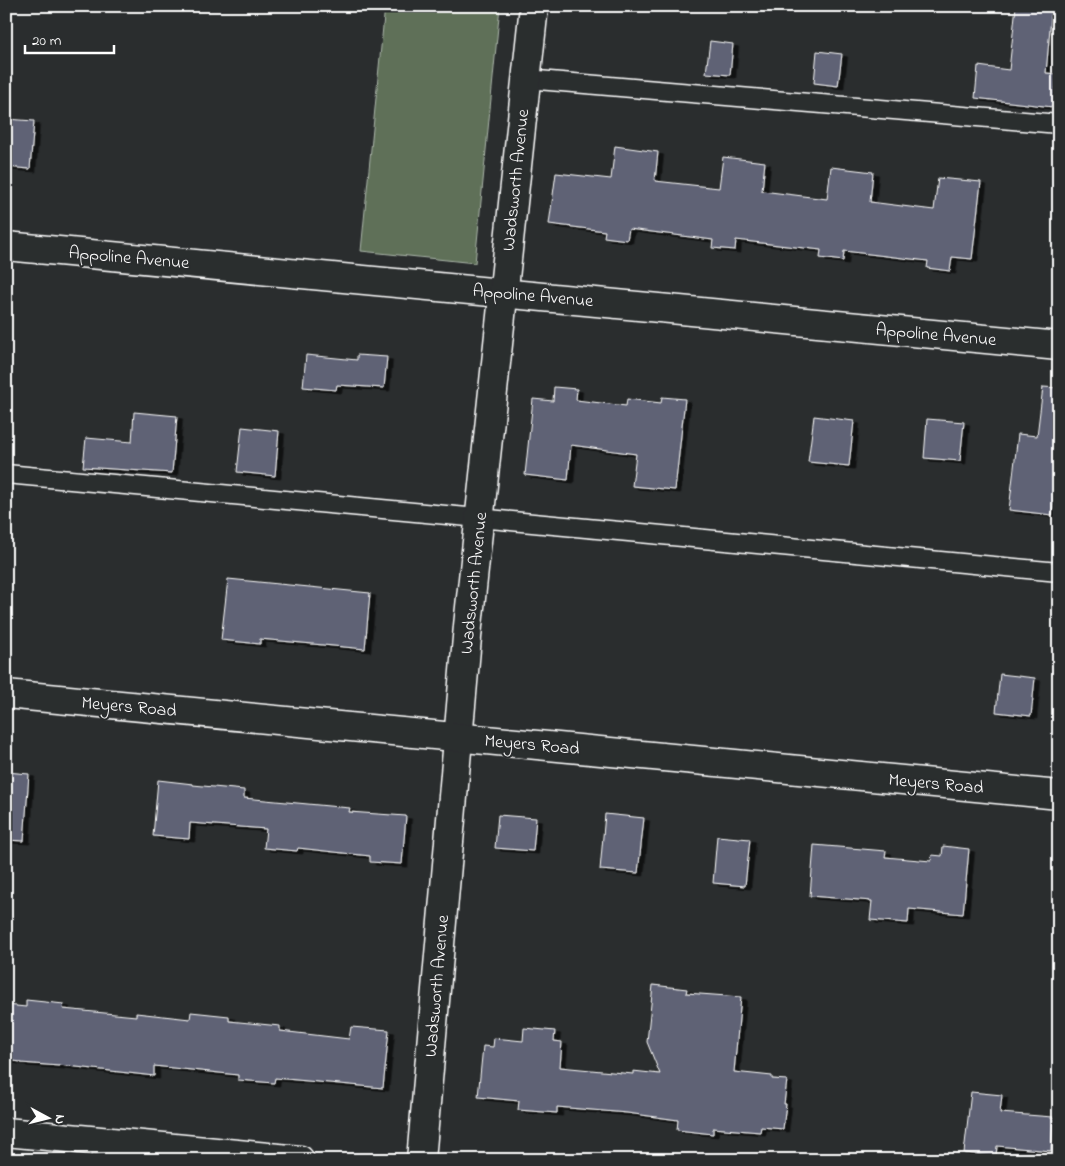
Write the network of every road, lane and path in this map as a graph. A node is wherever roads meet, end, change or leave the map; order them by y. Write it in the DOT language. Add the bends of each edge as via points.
graph roads {
  1 [pos="534,6"];
  2 [pos="526,79"];
  3 [pos="1059,124"];
  4 [pos="6,246"];
  5 [pos="503,292"];
  6 [pos="1059,346"];
  7 [pos="6,474"];
  8 [pos="479,518"];
  9 [pos="1059,572"];
  10 [pos="6,694"];
  11 [pos="458,737"];
  12 [pos="1059,794"];
  13 [pos="6,1132"];
  14 [pos="300,1160"];
  15 [pos="421,1160"];
  1 -- 2 [label="street, Wadsworth Avenue"];
  2 -- 3 [label="lane"];
  2 -- 5 [label="street, Wadsworth Avenue"];
  4 -- 5 [label="street, Appoline Avenue"];
  5 -- 6 [label="street, Appoline Avenue"];
  5 -- 8 [label="street, Wadsworth Avenue"];
  7 -- 8 [label="lane"];
  8 -- 9 [label="lane"];
  8 -- 11 [label="street, Wadsworth Avenue"];
  10 -- 11 [label="street, Meyers Road"];
  11 -- 12 [label="street, Meyers Road"];
  11 -- 15 [label="street, Wadsworth Avenue"];
  13 -- 14 [label="street"];
}
